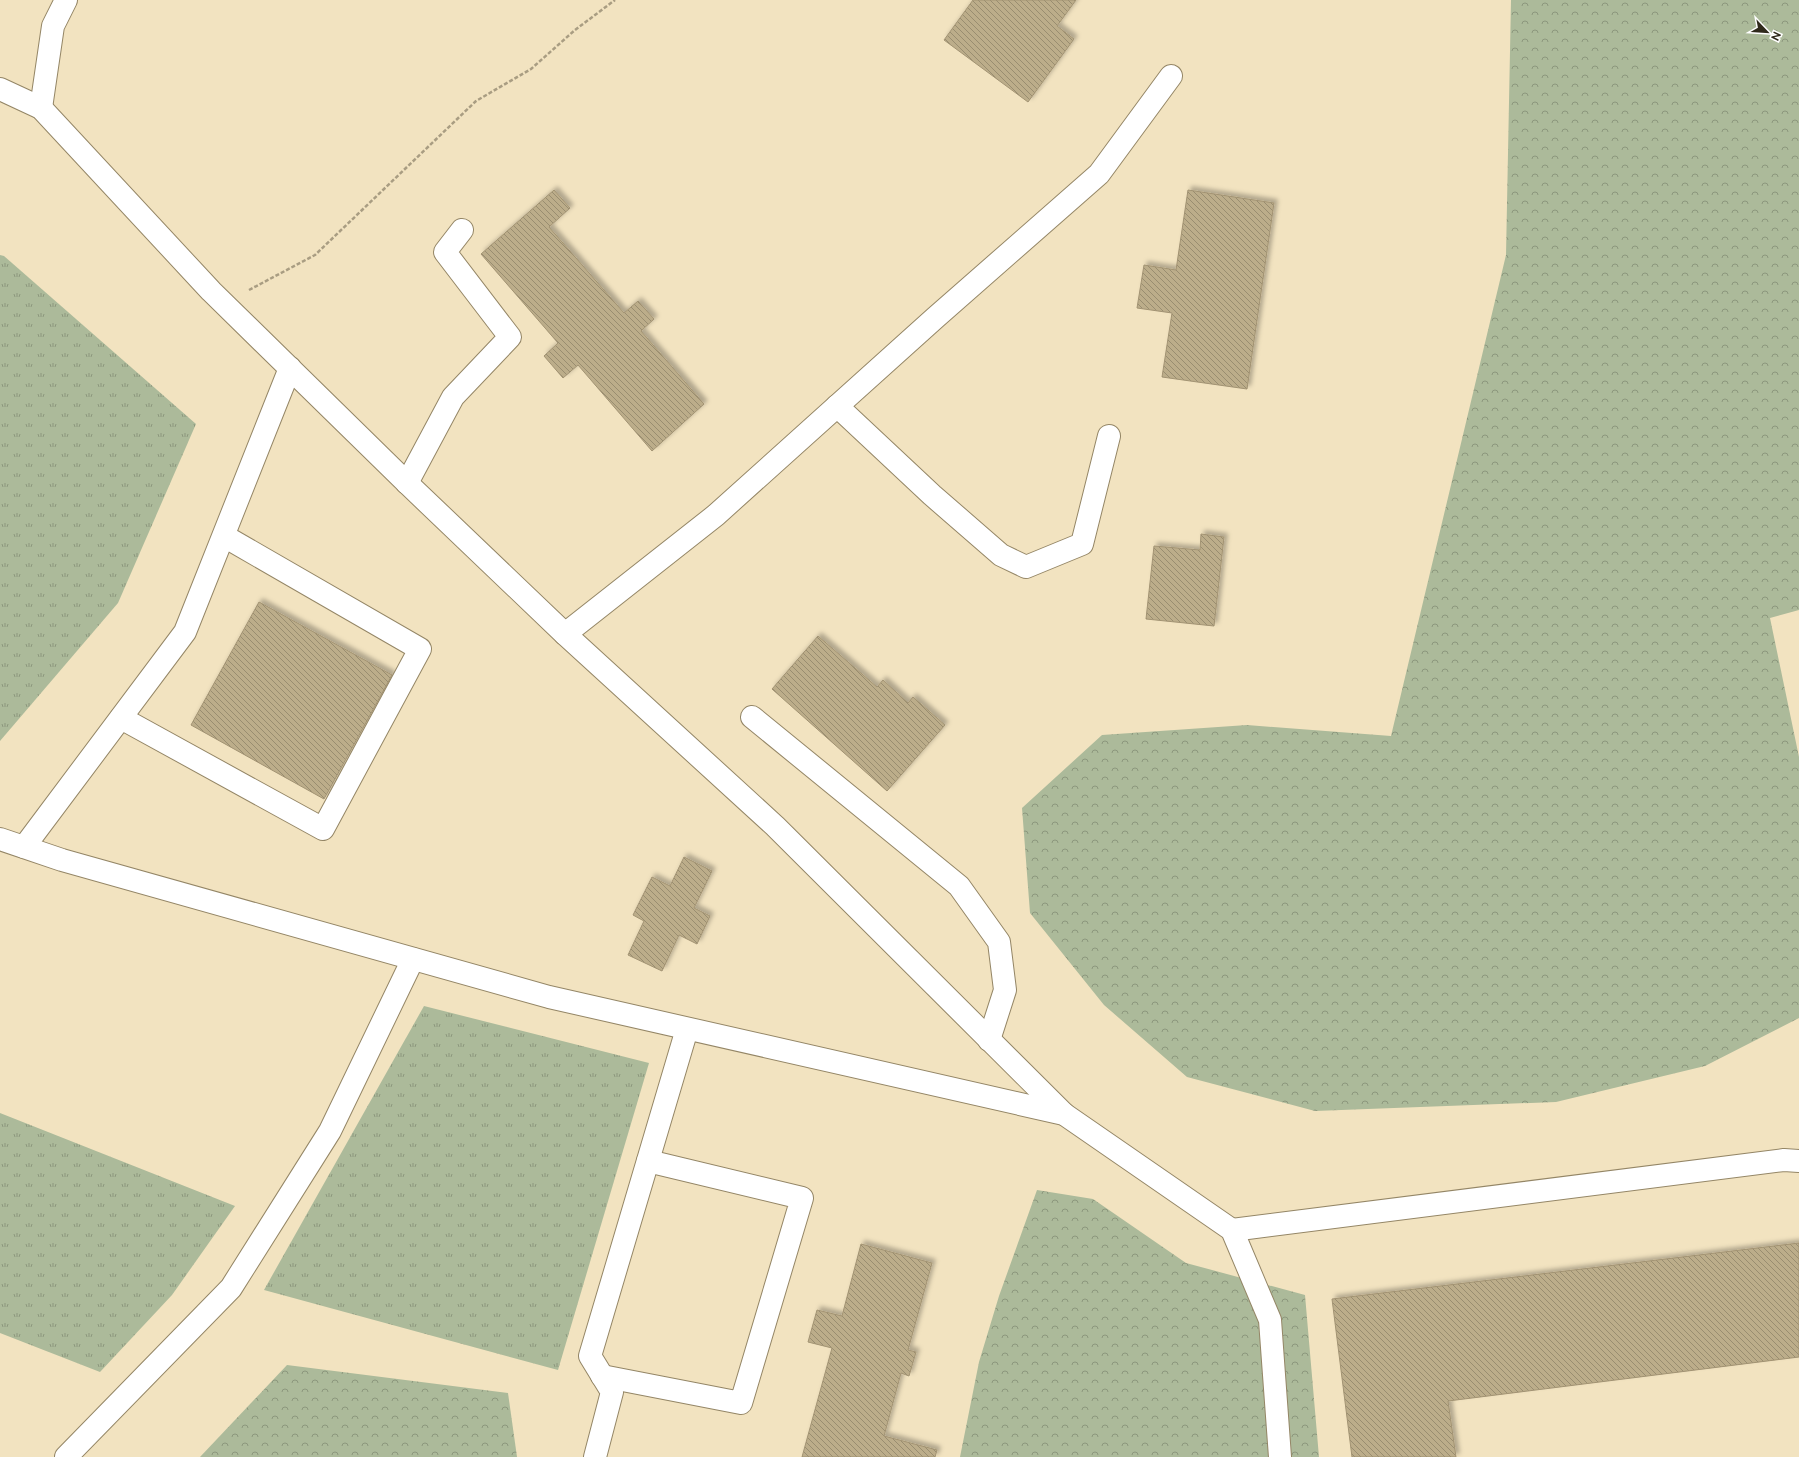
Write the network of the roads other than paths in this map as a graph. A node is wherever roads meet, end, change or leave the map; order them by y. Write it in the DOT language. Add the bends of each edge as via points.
graph roads {
  1 [pos="66,0"];
  2 [pos="1171,76"];
  3 [pos="0,90"];
  4 [pos="41,108"];
  5 [pos="462,230"];
  6 [pos="290,368"];
  7 [pos="837,406"];
  8 [pos="1109,436"];
  9 [pos="407,483"];
  10 [pos="224,536"];
  11 [pos="565,634"];
  12 [pos="752,716"];
  13 [pos="121,718"];
  14 [pos="0,839"];
  15 [pos="24,847"];
  16 [pos="413,959"];
  17 [pos="686,1028"];
  18 [pos="989,1040"];
  19 [pos="1064,1114"];
  20 [pos="648,1161"];
  21 [pos="1799,1161"];
  22 [pos="1232,1230"];
  23 [pos="602,1376"];
  24 [pos="66,1457"];
  25 [pos="595,1457"];
  26 [pos="1280,1457"];
  1 -- 4 [label="lane" via="53,26"];
  2 -- 7 [label="lane" via="1099,174"];
  3 -- 4 [label="lane"];
  4 -- 6 [label="lane" via="224,303"];
  5 -- 9 [label="lane" via="444,252 510,337 453,397"];
  6 -- 9 [label="lane"];
  6 -- 10 [label="lane"];
  7 -- 8 [label="lane" via="1001,556 1026,567 1082,544"];
  7 -- 11 [label="lane" via="716,515"];
  9 -- 11 [label="lane"];
  10 -- 13 [label="lane" via="185,632"];
  10 -- 13 [label="lane" via="420,649 323,829"];
  11 -- 18 [label="lane" via="774,826"];
  12 -- 18 [label="lane" via="959,886 999,942 1005,990"];
  13 -- 15 [label="lane"];
  14 -- 15 [label="lane"];
  15 -- 16 [label="lane"];
  16 -- 17 [label="lane" via="549,998"];
  16 -- 24 [label="lane" via="330,1131 231,1288"];
  17 -- 19 [label="lane"];
  17 -- 20 [label="lane"];
  18 -- 19 [label="lane"];
  19 -- 22 [label="lane"];
  20 -- 23 [label="lane" via="590,1356"];
  20 -- 23 [label="lane" via="802,1198 741,1403"];
  21 -- 22 [label="lane" via="1784,1160"];
  22 -- 26 [label="lane" via="1270,1320"];
  23 -- 25 [label="lane" via="612,1392"];
}
